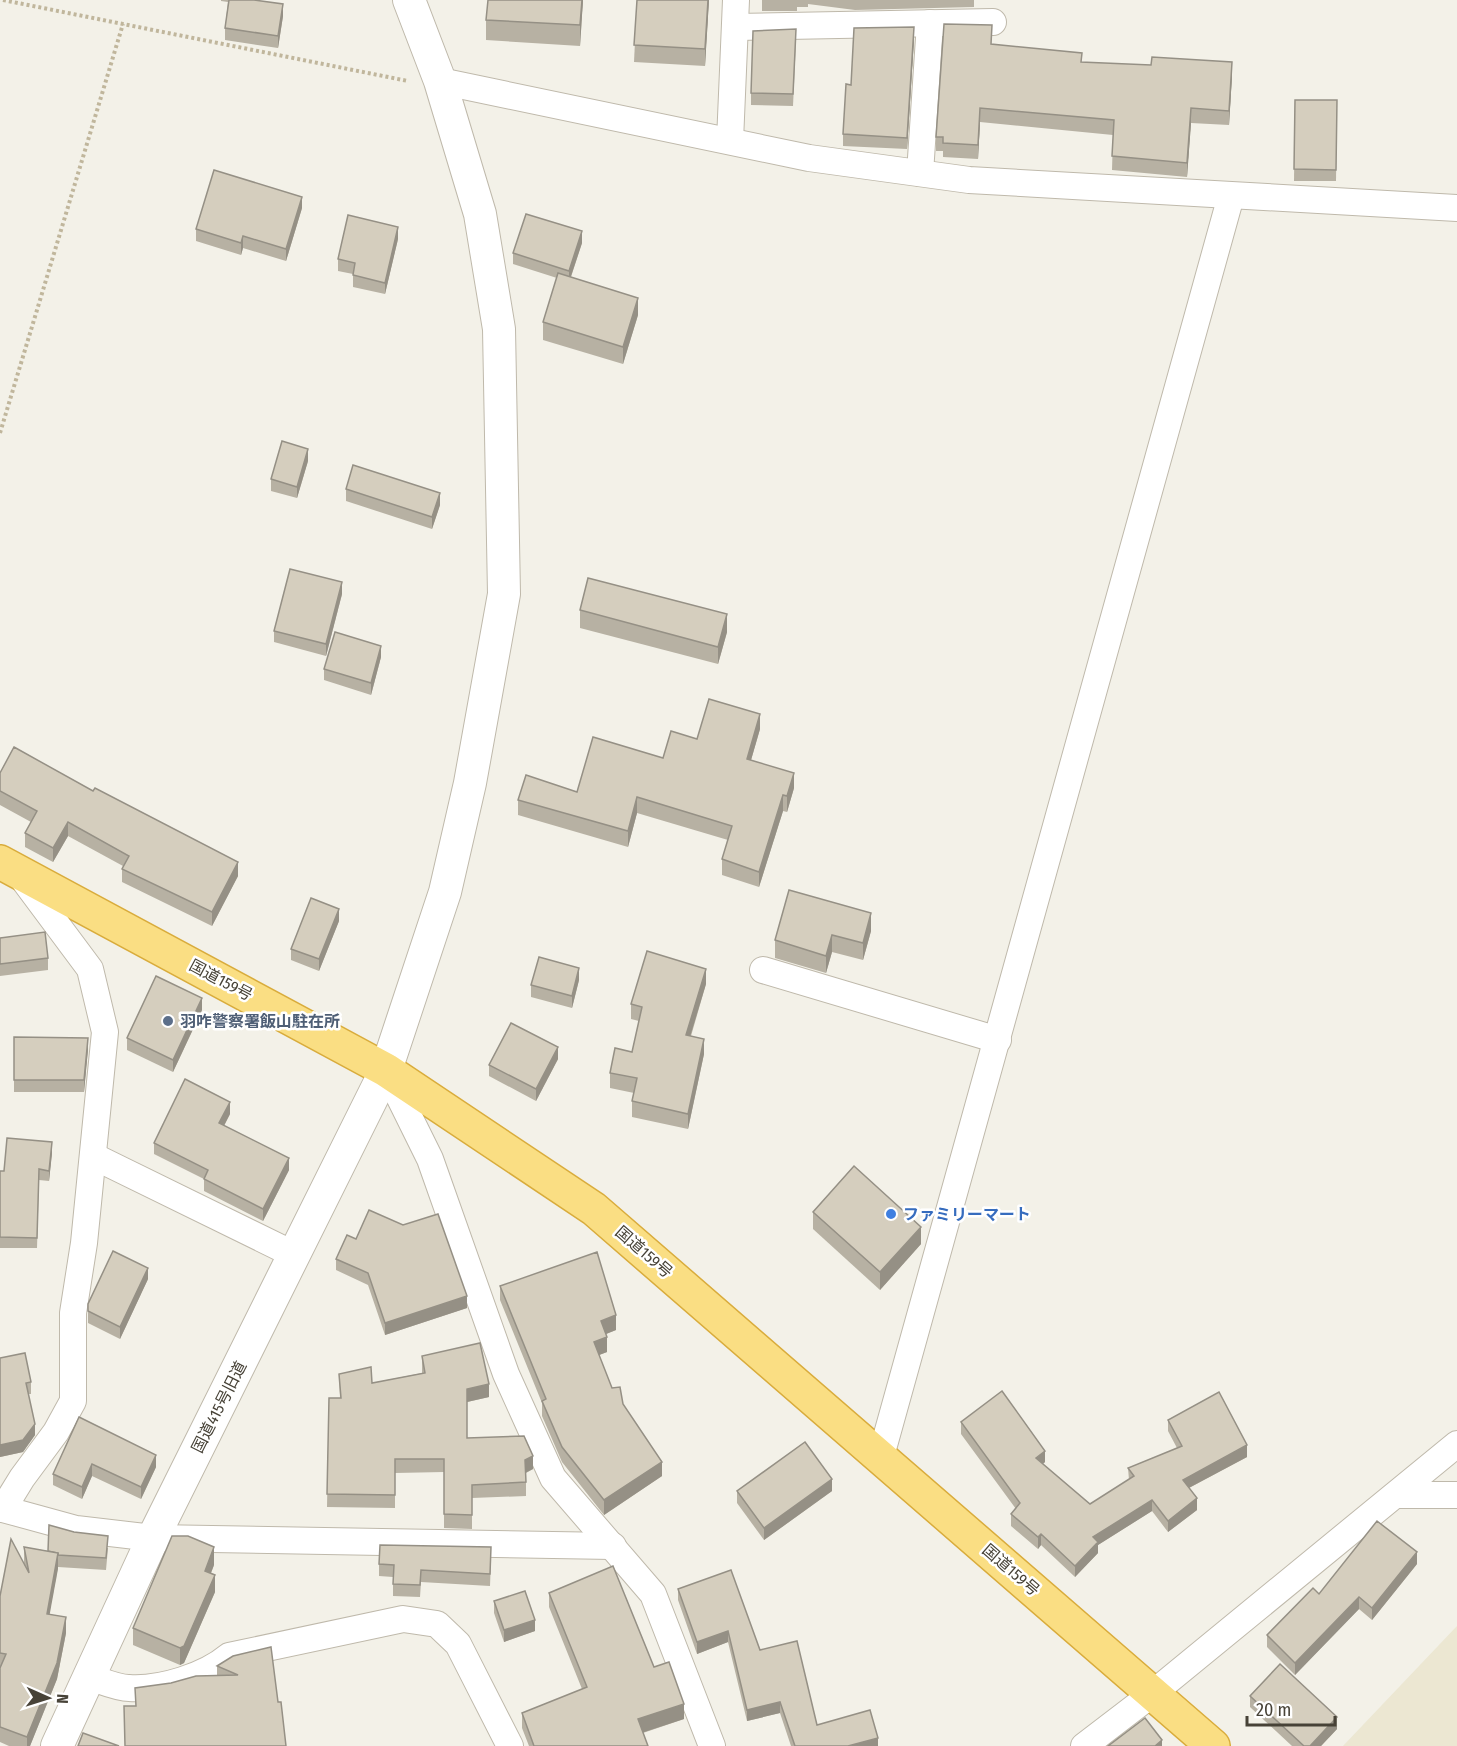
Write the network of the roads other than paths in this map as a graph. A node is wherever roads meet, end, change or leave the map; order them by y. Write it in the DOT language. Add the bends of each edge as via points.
graph roads {
  1 [pos="409,0"];
  2 [pos="736,0"];
  3 [pos="993,22"];
  4 [pos="930,23"];
  5 [pos="735,27"];
  6 [pos="441,84"];
  7 [pos="730,141"];
  8 [pos="920,173"];
  9 [pos="1231,196"];
  10 [pos="1457,208"];
  11 [pos="9,867"];
  12 [pos="763,970"];
  13 [pos="998,1040"];
  14 [pos="386,1070"];
  15 [pos="93,1156"];
  16 [pos="295,1255"];
  17 [pos="1457,1444"];
  18 [pos="881,1456"];
  19 [pos="1396,1495"];
  20 [pos="1457,1495"];
  21 [pos="2,1506"];
  22 [pos="153,1538"];
  23 [pos="613,1546"];
  24 [pos="89,1677"];
  25 [pos="1152,1694"];
  26 [pos="57,1746"];
  27 [pos="510,1746"];
  28 [pos="712,1746"];
  29 [pos="1084,1746"];
  30 [pos="1213,1746"];
  1 -- 6 [label="street, 国道415号旧道"];
  2 -- 5 [label="street"];
  3 -- 4 [label="street"];
  4 -- 5 [label="street"];
  4 -- 8 [label="street"];
  5 -- 7 [label="street"];
  6 -- 7 [label="street"];
  6 -- 14 [label="street, 国道415号旧道" via="480,214 499,329 504,594 470,783 445,892"];
  7 -- 8 [label="street" via="809,158"];
  8 -- 9 [label="street" via="969,180"];
  9 -- 10 [label="street"];
  9 -- 13 [label="street"];
  11 -- 14 [label="highway, 国道159号"];
  11 -- 15 [label="street" via="90,969 105,1032"];
  12 -- 13 [label="street"];
  13 -- 18 [label="street"];
  14 -- 16 [label="street, 国道415号旧道"];
  14 -- 18 [label="highway, 国道159号" via="594,1209"];
  14 -- 23 [label="street" via="430,1159 506,1374 553,1478"];
  15 -- 16 [label="street"];
  15 -- 21 [label="street" via="73,1313 73,1401 56,1432"];
  16 -- 22 [label="street, 国道415号旧道"];
  17 -- 19 [label="street"];
  18 -- 25 [label="highway, 国道159号"];
  19 -- 20 [label="street"];
  19 -- 25 [label="street"];
  21 -- 22 [label="street" via="76,1529"];
  22 -- 23 [label="street"];
  22 -- 24 [label="street, 国道415号旧道"];
  23 -- 28 [label="street" via="653,1594"];
  24 -- 26 [label="street, 国道415号旧道"];
  24 -- 27 [label="street" via="129,1689 174,1683 214,1669 229,1656 403,1618 437,1624 458,1644"];
  25 -- 29 [label="street"];
  25 -- 30 [label="highway, 国道159号"];
}
